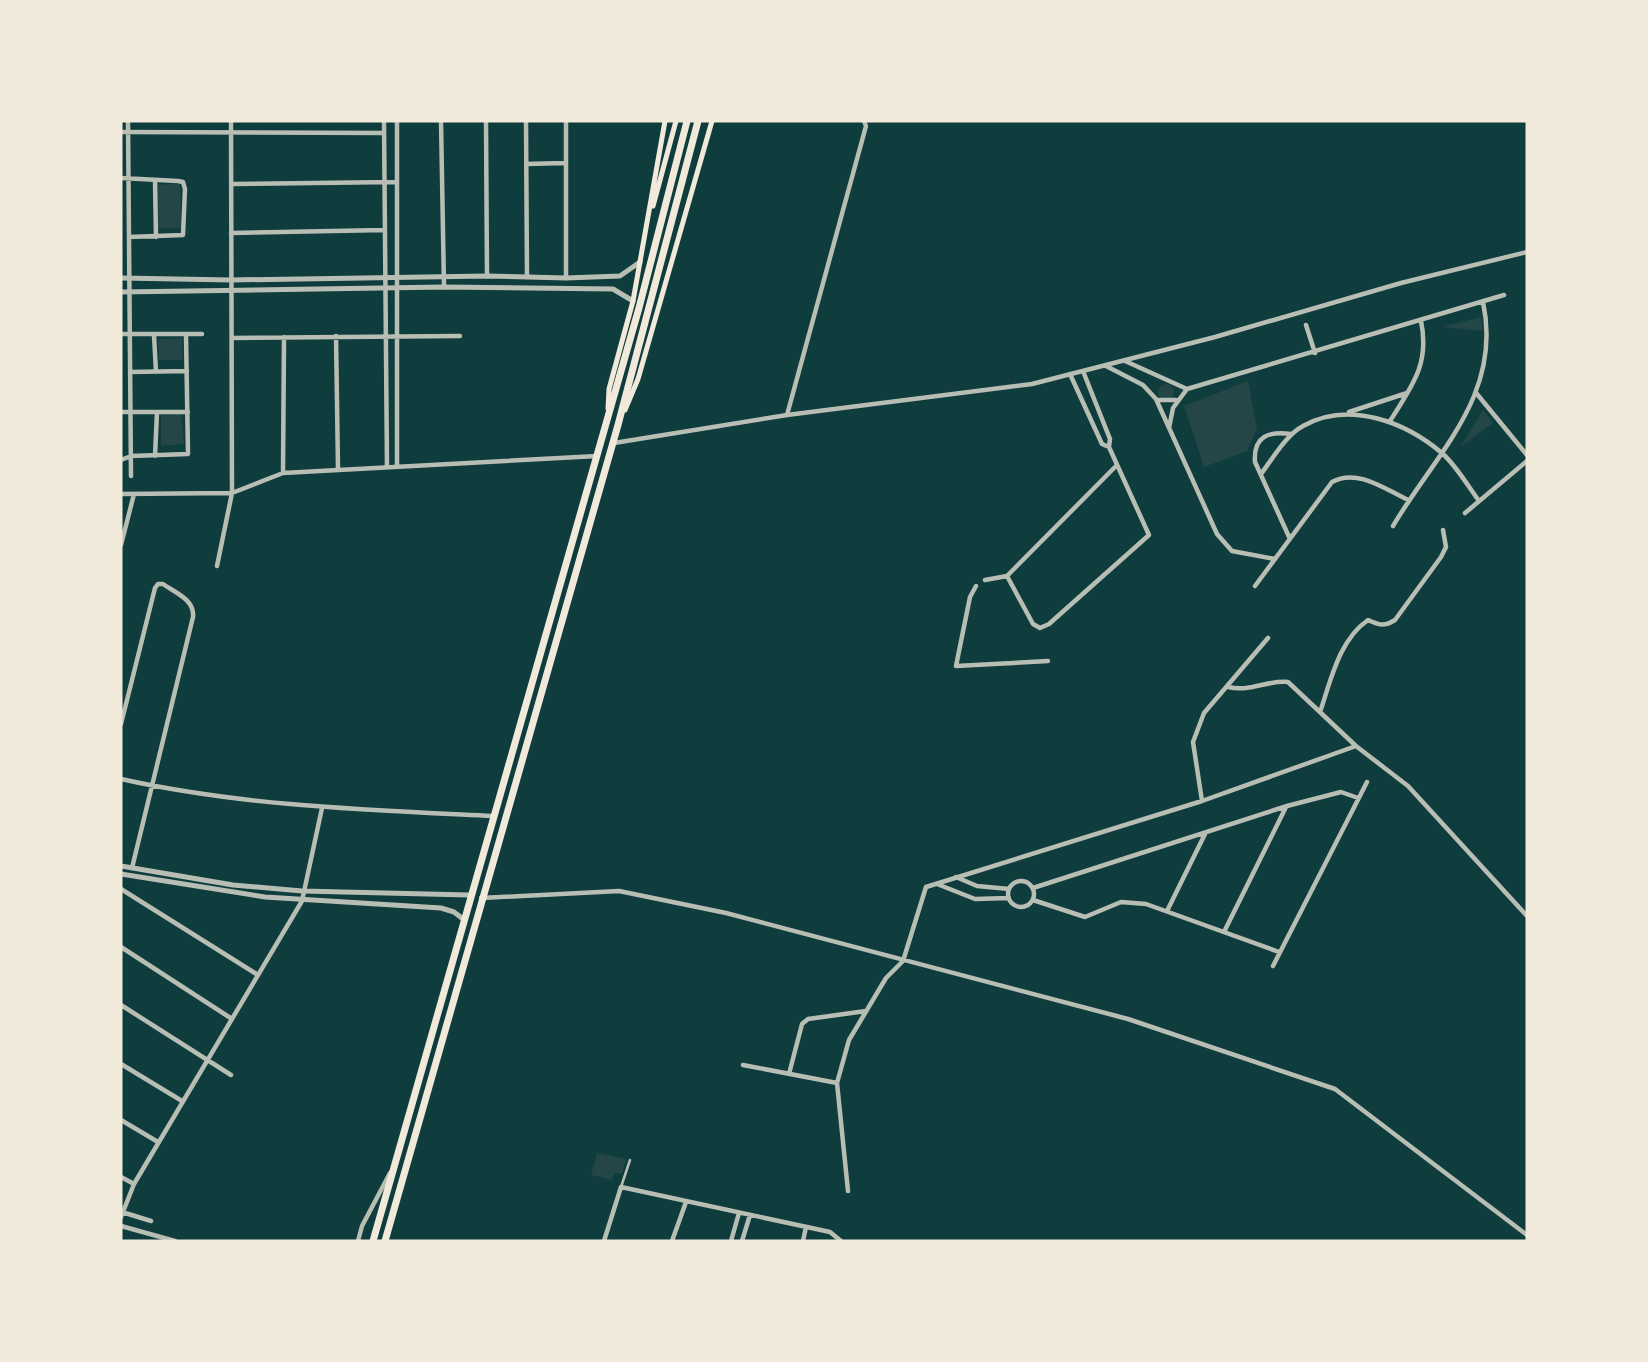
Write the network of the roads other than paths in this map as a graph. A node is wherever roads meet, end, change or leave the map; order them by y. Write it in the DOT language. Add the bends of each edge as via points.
graph roads {
  1 [pos="128,121"];
  2 [pos="231,121"];
  3 [pos="384,121"];
  4 [pos="397,121"];
  5 [pos="441,121"];
  6 [pos="486,121"];
  7 [pos="527,121"];
  8 [pos="566,121"];
  9 [pos="665,121"];
  10 [pos="676,121"];
  11 [pos="687,121"];
  12 [pos="698,121"];
  13 [pos="710,121"];
  14 [pos="864,121"];
  15 [pos="121,132"];
  16 [pos="128,132"];
  17 [pos="230,133"];
  18 [pos="384,133"];
  19 [pos="565,163"];
  20 [pos="526,164"];
  21 [pos="121,178"];
  22 [pos="128,179"];
  23 [pos="155,180"];
  24 [pos="396,181"];
  25 [pos="384,182"];
  26 [pos="231,184"];
  27 [pos="647,223"];
  28 [pos="385,230"];
  29 [pos="231,233"];
  30 [pos="129,237"];
  31 [pos="156,237"];
  32 [pos="1524,253"];
  33 [pos="640,262"];
  34 [pos="444,276"];
  35 [pos="487,276"];
  36 [pos="385,277"];
  37 [pos="397,277"];
  38 [pos="121,278"];
  39 [pos="129,278"];
  40 [pos="527,278"];
  41 [pos="566,278"];
  42 [pos="231,280"];
  43 [pos="444,287"];
  44 [pos="385,288"];
  45 [pos="397,288"];
  46 [pos="231,291"];
  47 [pos="121,292"];
  48 [pos="129,292"];
  49 [pos="1504,295"];
  50 [pos="1483,302"];
  51 [pos="636,304"];
  52 [pos="1421,321"];
  53 [pos="1307,325"];
  54 [pos="121,334"];
  55 [pos="129,334"];
  56 [pos="202,334"];
  57 [pos="154,335"];
  58 [pos="386,335"];
  59 [pos="397,335"];
  60 [pos="186,336"];
  61 [pos="336,336"];
  62 [pos="460,336"];
  63 [pos="284,337"];
  64 [pos="232,338"];
  65 [pos="1315,353"];
  66 [pos="1124,360"];
  67 [pos="1105,365"];
  68 [pos="1137,366"];
  69 [pos="187,371"];
  70 [pos="1083,371"];
  71 [pos="130,372"];
  72 [pos="156,372"];
  73 [pos="1070,374"];
  74 [pos="1131,378"];
  75 [pos="1187,390"];
  76 [pos="1408,393"];
  77 [pos="1477,394"];
  78 [pos="1156,399"];
  79 [pos="1178,399"];
  80 [pos="121,412"];
  81 [pos="130,412"];
  82 [pos="157,412"];
  83 [pos="188,412"];
  84 [pos="1346,413"];
  85 [pos="787,415"];
  86 [pos="1390,421"];
  87 [pos="618,425"];
  88 [pos="1169,428"];
  89 [pos="1292,434"];
  90 [pos="613,443"];
  91 [pos="1109,447"];
  92 [pos="1443,454"];
  93 [pos="1527,455"];
  94 [pos="131,456"];
  95 [pos="155,456"];
  96 [pos="597,456"];
  97 [pos="121,460"];
  98 [pos="1527,461"];
  99 [pos="1117,465"];
  100 [pos="387,467"];
  101 [pos="397,467"];
  102 [pos="338,470"];
  103 [pos="283,473"];
  104 [pos="1261,474"];
  105 [pos="131,476"];
  106 [pos="232,493"];
  107 [pos="134,494"];
  108 [pos="121,495"];
  109 [pos="1408,500"];
  110 [pos="1479,501"];
  111 [pos="1465,513"];
  112 [pos="1393,526"];
  113 [pos="1443,530"];
  114 [pos="1290,539"];
  115 [pos="121,545"];
  116 [pos="1275,559"];
  117 [pos="217,566"];
  118 [pos="1007,576"];
  119 [pos="985,580"];
  120 [pos="976,586"];
  121 [pos="1255,586"];
  122 [pos="1268,638"];
  123 [pos="1048,661"];
  124 [pos="1228,687"];
  125 [pos="1320,712"];
  126 [pos="121,724"];
  127 [pos="1356,746"];
  128 [pos="121,779"];
  129 [pos="1367,782"];
  130 [pos="154,786"];
  131 [pos="1358,797"];
  132 [pos="1202,801"];
  133 [pos="1287,806"];
  134 [pos="322,808"];
  135 [pos="492,816"];
  136 [pos="1205,833"];
  137 [pos="121,866"];
  138 [pos="132,869"];
  139 [pos="121,874"];
  140 [pos="956,877"];
  141 [pos="936,883"];
  142 [pos="977,886"];
  143 [pos="1033,888"];
  144 [pos="121,889"];
  145 [pos="1009,889"];
  146 [pos="302,891"];
  147 [pos="469,895"];
  148 [pos="481,898"];
  149 [pos="1009,898"];
  150 [pos="975,899"];
  151 [pos="1033,900"];
  152 [pos="302,901"];
  153 [pos="1167,911"];
  154 [pos="1527,916"];
  155 [pos="463,919"];
  156 [pos="1224,932"];
  157 [pos="121,947"];
  158 [pos="1279,952"];
  159 [pos="903,961"];
  160 [pos="1273,966"];
  161 [pos="258,975"];
  162 [pos="121,1005"];
  163 [pos="866,1011"];
  164 [pos="232,1019"];
  165 [pos="207,1060"];
  166 [pos="121,1064"];
  167 [pos="743,1065"];
  168 [pos="789,1074"];
  169 [pos="231,1076"];
  170 [pos="837,1083"];
  171 [pos="182,1101"];
  172 [pos="121,1120"];
  173 [pos="159,1142"];
  174 [pos="630,1160"];
  175 [pos="390,1172"];
  176 [pos="121,1177"];
  177 [pos="134,1184"];
  178 [pos="621,1187"];
  179 [pos="848,1191"];
  180 [pos="685,1202"];
  181 [pos="121,1213"];
  182 [pos="739,1213"];
  183 [pos="750,1215"];
  184 [pos="151,1220"];
  185 [pos="121,1226"];
  186 [pos="806,1227"];
  187 [pos="1527,1235"];
  188 [pos="175,1241"];
  189 [pos="358,1241"];
  190 [pos="373,1241"];
  191 [pos="385,1241"];
  192 [pos="604,1241"];
  193 [pos="672,1241"];
  194 [pos="731,1241"];
  195 [pos="742,1241"];
  196 [pos="803,1241"];
  197 [pos="841,1241"];
  1 -- 16 [label="street"];
  2 -- 17 [label="street"];
  3 -- 18 [label="street"];
  4 -- 24 [label="street"];
  5 -- 34 [label="street"];
  6 -- 35 [label="street"];
  7 -- 20 [label="street"];
  8 -- 19 [label="street"];
  9 -- 27 [label="main road"];
  10 -- 27 [label="main road"];
  11 -- 51 [label="highway"];
  12 -- 87 [label="highway"];
  13 -- 87 [label="main road" via="638,379"];
  14 -- 85 [label="street"];
  15 -- 16 [label="street"];
  16 -- 17 [label="street"];
  16 -- 22 [label="street"];
  17 -- 18 [label="street"];
  17 -- 26 [label="street"];
  18 -- 25 [label="street"];
  19 -- 20 [label="street"];
  19 -- 41 [label="street"];
  20 -- 40 [label="street"];
  21 -- 22 [label="street"];
  22 -- 23 [label="street"];
  22 -- 30 [label="street"];
  23 -- 31 [label="street"];
  23 -- 31 [label="street" via="183,182 185,189 183,235"];
  24 -- 25 [label="street"];
  24 -- 37 [label="street"];
  25 -- 26 [label="street"];
  25 -- 28 [label="street"];
  26 -- 29 [label="street"];
  27 -- 33 [label="main road"];
  28 -- 29 [label="street"];
  28 -- 36 [label="street"];
  29 -- 42 [label="street"];
  30 -- 31 [label="street"];
  30 -- 39 [label="street"];
  32 -- 66 [label="street"];
  33 -- 41 [label="street" via="620,276"];
  33 -- 51 [label="main road"];
  34 -- 35 [label="street"];
  34 -- 37 [label="street"];
  34 -- 43 [label="street"];
  35 -- 40 [label="street"];
  36 -- 37 [label="street"];
  36 -- 42 [label="street"];
  36 -- 44 [label="street"];
  37 -- 45 [label="street"];
  38 -- 39 [label="street"];
  39 -- 42 [label="street"];
  39 -- 48 [label="street"];
  40 -- 41 [label="street"];
  42 -- 46 [label="street"];
  43 -- 45 [label="street"];
  43 -- 51 [label="street" via="613,289"];
  44 -- 45 [label="street"];
  44 -- 46 [label="street"];
  44 -- 58 [label="street"];
  45 -- 59 [label="street"];
  46 -- 48 [label="street"];
  46 -- 64 [label="street"];
  47 -- 48 [label="street"];
  48 -- 55 [label="street"];
  49 -- 50 [label="street"];
  50 -- 52 [label="street"];
  50 -- 77 [label="street" via="1490,331"];
  51 -- 96 [label="highway"];
  52 -- 65 [label="street"];
  52 -- 76 [label="street" via="1426,343"];
  53 -- 65 [label="street"];
  54 -- 55 [label="street"];
  55 -- 57 [label="street"];
  55 -- 71 [label="street"];
  56 -- 60 [label="street"];
  57 -- 60 [label="street"];
  57 -- 72 [label="street"];
  58 -- 59 [label="street"];
  58 -- 61 [label="street"];
  58 -- 100 [label="street"];
  59 -- 62 [label="street"];
  59 -- 101 [label="street"];
  60 -- 69 [label="street"];
  61 -- 63 [label="street"];
  61 -- 102 [label="street"];
  63 -- 64 [label="street"];
  63 -- 103 [label="street"];
  64 -- 106 [label="street"];
  65 -- 75 [label="street"];
  66 -- 67 [label="street"];
  66 -- 68 [label="street"];
  67 -- 70 [label="street"];
  67 -- 74 [label="street"];
  68 -- 74 [label="street"];
  68 -- 75 [label="street"];
  69 -- 72 [label="street"];
  69 -- 83 [label="street"];
  70 -- 73 [label="street"];
  70 -- 91 [label="street" via="1110,439"];
  71 -- 72 [label="street"];
  71 -- 81 [label="street"];
  73 -- 85 [label="street" via="1032,384"];
  73 -- 91 [label="street" via="1102,444"];
  74 -- 78 [label="street"];
  75 -- 79 [label="street"];
  76 -- 84 [label="street"];
  76 -- 86 [label="street"];
  77 -- 92 [label="street"];
  77 -- 93 [label="street"];
  78 -- 79 [label="street"];
  78 -- 88 [label="street"];
  79 -- 88 [label="street"];
  80 -- 81 [label="street"];
  81 -- 82 [label="street"];
  81 -- 94 [label="street"];
  82 -- 83 [label="street"];
  82 -- 95 [label="street"];
  83 -- 95 [label="street" via="188,454"];
  84 -- 86 [label="street"];
  84 -- 89 [label="street" via="1305,425"];
  85 -- 90 [label="street"];
  86 -- 92 [label="street"];
  87 -- 90 [label="highway"];
  88 -- 116 [label="street" via="1217,534 1232,551"];
  89 -- 104 [label="street"];
  89 -- 104 [label="street" via="1267,434 1258,440 1255,462"];
  90 -- 148 [label="highway"];
  91 -- 99 [label="street"];
  92 -- 109 [label="street"];
  92 -- 110 [label="street"];
  94 -- 95 [label="street"];
  94 -- 97 [label="street"];
  94 -- 105 [label="street"];
  96 -- 101 [label="street"];
  96 -- 135 [label="highway"];
  98 -- 110 [label="street"];
  99 -- 118 [label="street"];
  99 -- 118 [label="street" via="1149,535 1144,542 1041,628 1032,624"];
  100 -- 101 [label="street"];
  100 -- 102 [label="street"];
  102 -- 103 [label="street"];
  103 -- 106 [label="street"];
  104 -- 114 [label="street"];
  106 -- 107 [label="street"];
  106 -- 117 [label="street"];
  107 -- 108 [label="street"];
  107 -- 115 [label="street"];
  109 -- 112 [label="street"];
  109 -- 114 [label="street" via="1354,476 1341,477 1332,482"];
  110 -- 111 [label="street"];
  113 -- 125 [label="street" via="1446,547 1441,557 1395,620 1379,625 1368,620 1357,627"];
  114 -- 116 [label="street"];
  116 -- 121 [label="street"];
  118 -- 119 [label="street"];
  120 -- 123 [label="street" via="956,666"];
  122 -- 124 [label="street"];
  124 -- 125 [label="street" via="1245,691 1288,682"];
  124 -- 132 [label="street" via="1204,713 1193,742"];
  125 -- 127 [label="street"];
  126 -- 130 [label="street" via="155,588 163,584 194,608"];
  127 -- 132 [label="street"];
  127 -- 154 [label="street" via="1408,786"];
  128 -- 130 [label="street"];
  129 -- 131 [label="street"];
  130 -- 134 [label="street"];
  130 -- 138 [label="street"];
  131 -- 133 [label="street" via="1342,792"];
  131 -- 158 [label="street"];
  132 -- 140 [label="street"];
  133 -- 136 [label="street"];
  133 -- 156 [label="street"];
  134 -- 135 [label="street"];
  134 -- 146 [label="street"];
  135 -- 147 [label="highway"];
  136 -- 143 [label="street"];
  136 -- 153 [label="street"];
  137 -- 138 [label="street"];
  138 -- 146 [label="street"];
  139 -- 152 [label="street" via="184,887"];
  140 -- 141 [label="street"];
  140 -- 142 [label="street"];
  141 -- 150 [label="street"];
  141 -- 159 [label="street" via="926,887"];
  142 -- 145 [label="street"];
  142 -- 150 [label="street"];
  143 -- 145 [label="street" via="1023,881"];
  143 -- 151 [label="street"];
  144 -- 161 [label="street"];
  145 -- 149 [label="street"];
  146 -- 147 [label="street"];
  146 -- 152 [label="street"];
  147 -- 155 [label="highway"];
  148 -- 159 [label="street" via="619,891 726,913"];
  148 -- 191 [label="highway"];
  149 -- 150 [label="street"];
  149 -- 151 [label="street" via="1018,906"];
  151 -- 153 [label="street" via="1085,917 1121,902"];
  152 -- 155 [label="street" via="440,908"];
  152 -- 161 [label="street"];
  153 -- 156 [label="street"];
  155 -- 175 [label="highway"];
  156 -- 158 [label="street"];
  157 -- 164 [label="street"];
  158 -- 160 [label="street"];
  159 -- 163 [label="street" via="886,978"];
  159 -- 187 [label="street" via="1128,1019 1335,1090"];
  161 -- 164 [label="street"];
  162 -- 165 [label="street"];
  163 -- 168 [label="street" via="808,1018 802,1024"];
  163 -- 170 [label="street" via="849,1040"];
  164 -- 165 [label="street"];
  165 -- 169 [label="street"];
  165 -- 171 [label="street"];
  166 -- 171 [label="street"];
  167 -- 168 [label="street"];
  168 -- 170 [label="street"];
  170 -- 179 [label="street"];
  171 -- 173 [label="street"];
  172 -- 173 [label="street"];
  173 -- 177 [label="street"];
  174 -- 178 [label="street"];
  175 -- 189 [label="street"];
  175 -- 190 [label="highway"];
  176 -- 177 [label="street"];
  177 -- 181 [label="street"];
  178 -- 180 [label="street"];
  178 -- 192 [label="street"];
  180 -- 182 [label="street"];
  180 -- 193 [label="street"];
  181 -- 184 [label="street"];
  182 -- 183 [label="street"];
  182 -- 194 [label="street"];
  183 -- 186 [label="street"];
  183 -- 195 [label="street"];
  185 -- 188 [label="street"];
  186 -- 196 [label="street"];
  186 -- 197 [label="street" via="830,1232"];
}
